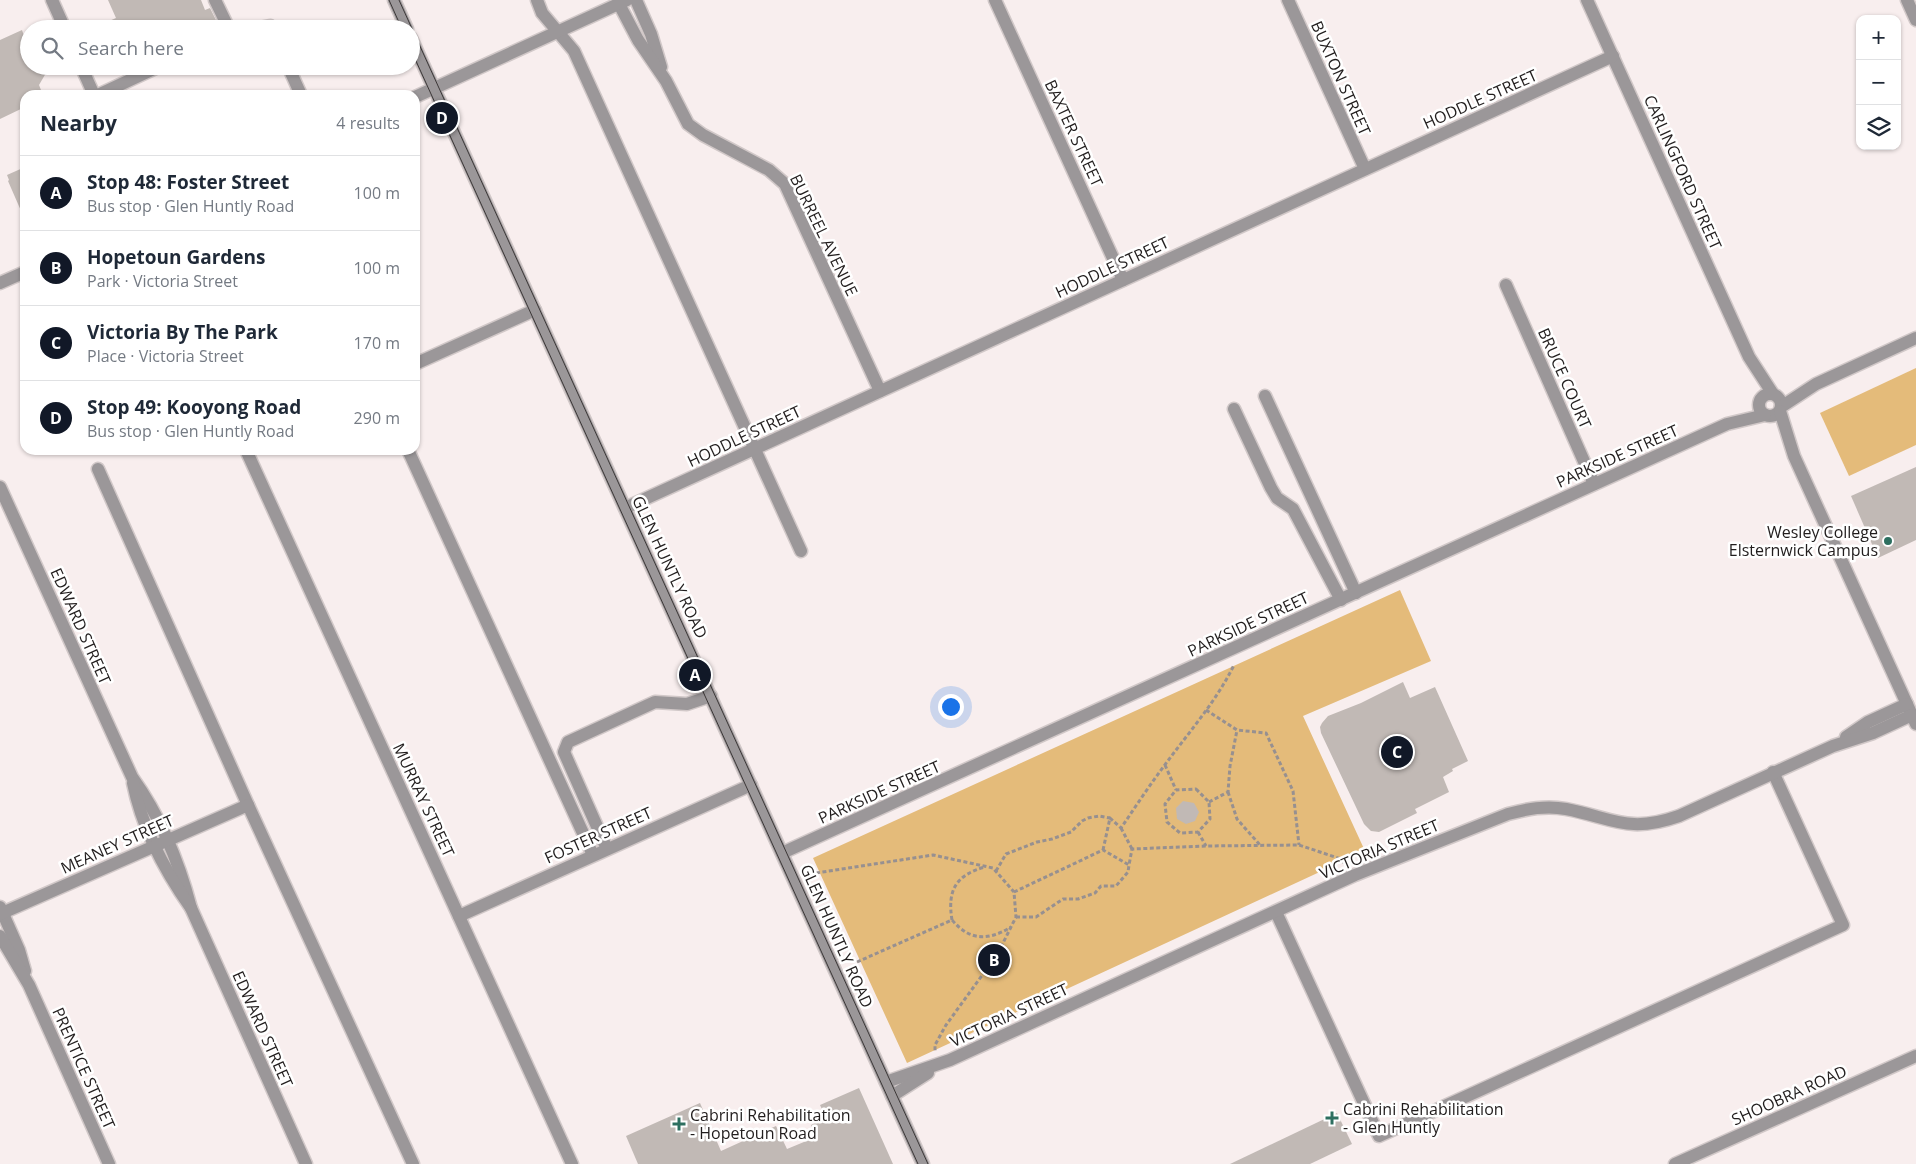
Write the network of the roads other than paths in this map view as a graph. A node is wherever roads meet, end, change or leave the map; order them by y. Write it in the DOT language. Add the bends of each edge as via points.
graph roads {
  1 [pos="52,0"];
  2 [pos="215,0"];
  3 [pos="394,0"];
  4 [pos="537,0"];
  5 [pos="636,0"];
  6 [pos="995,0"];
  7 [pos="1288,0"];
  8 [pos="1587,0"];
  9 [pos="1907,0"];
  10 [pos="623,2"];
  11 [pos="61,20"];
  12 [pos="224,20"];
  13 [pos="403,20"];
  14 [pos="1916,20"];
  15 [pos="558,31"];
  16 [pos="1613,56"];
  17 [pos="420,58"];
  18 [pos="85,75"];
  19 [pos="141,75"];
  20 [pos="292,75"];
  21 [pos="666,81"];
  22 [pos="434,88"];
  23 [pos="92,90"];
  24 [pos="109,90"];
  25 [pos="299,90"];
  26 [pos="420,95"];
  27 [pos="1365,169"];
  28 [pos="20,274"];
  29 [pos="1123,280"];
  30 [pos="0,283"];
  31 [pos="1506,285"];
  32 [pos="535,310"];
  33 [pos="1916,338"];
  34 [pos="1749,357"];
  35 [pos="420,362"];
  36 [pos="1816,384"];
  37 [pos="880,391"];
  38 [pos="1774,394"];
  39 [pos="1266,396"];
  40 [pos="1760,401"];
  41 [pos="1234,409"];
  42 [pos="1781,409"];
  43 [pos="1766,416"];
  44 [pos="1727,424"];
  45 [pos="755,448"];
  46 [pos="248,455"];
  47 [pos="410,455"];
  48 [pos="1794,456"];
  49 [pos="98,469"];
  50 [pos="1594,484"];
  51 [pos="0,487"];
  52 [pos="625,508"];
  53 [pos="801,551"];
  54 [pos="1356,594"];
  55 [pos="1341,600"];
  56 [pos="711,696"];
  57 [pos="1912,714"];
  58 [pos="1774,772"];
  59 [pos="132,777"];
  60 [pos="751,784"];
  61 [pos="248,805"];
  62 [pos="167,840"];
  63 [pos="155,846"];
  64 [pos="607,849"];
  65 [pos="782,853"];
  66 [pos="593,855"];
  67 [pos="191,908"];
  68 [pos="1,911"];
  69 [pos="1276,912"];
  70 [pos="459,916"];
  71 [pos="0,936"];
  72 [pos="29,985"];
  73 [pos="946,1055"];
  74 [pos="1916,1056"];
  75 [pos="886,1082"];
  76 [pos="892,1096"];
  77 [pos="109,1164"];
  78 [pos="306,1164"];
  79 [pos="413,1164"];
  80 [pos="572,1164"];
  81 [pos="924,1164"];
  82 [pos="1675,1164"];
  1 -- 11 [label="street"];
  2 -- 12 [label="street"];
  3 -- 13 [label="street"];
  4 -- 15 [label="street" via="542,13"];
  5 -- 21 [label="street, BURREEL AVENUE"];
  6 -- 29 [label="street, BAXTER STREET"];
  7 -- 27 [label="street, BUXTON STREET"];
  8 -- 16 [label="street, CARLINGFORD STREET"];
  9 -- 14 [label="street"];
  10 -- 15 [label="street"];
  10 -- 21 [label="street, BURREEL AVENUE" via="638,40"];
  15 -- 22 [label="street"];
  15 -- 45 [label="street" via="574,51"];
  16 -- 27 [label="street, HODDLE STREET"];
  16 -- 34 [label="street, CARLINGFORD STREET"];
  17 -- 22 [label="street, GLEN HUNTLY ROAD"];
  18 -- 23 [label="street"];
  19 -- 24 [label="street"];
  20 -- 25 [label="street"];
  21 -- 37 [label="street, BURREEL AVENUE" via="682,114 695,130 769,170 785,184"];
  22 -- 26 [label="street"];
  22 -- 32 [label="street, GLEN HUNTLY ROAD"];
  27 -- 29 [label="street, HODDLE STREET"];
  28 -- 30 [label="street"];
  29 -- 37 [label="street, HODDLE STREET"];
  31 -- 50 [label="street, BRUCE COURT"];
  32 -- 35 [label="street"];
  32 -- 52 [label="street, GLEN HUNTLY ROAD"];
  33 -- 36 [label="street"];
  34 -- 38 [label="street, CARLINGFORD STREET"];
  34 -- 40 [label="street, CARLINGFORD STREET"];
  36 -- 38 [label="street"];
  36 -- 42 [label="street"];
  37 -- 45 [label="street, HODDLE STREET"];
  38 -- 40 [label="street" via="1766,394"];
  38 -- 42 [label="street" via="1781,400"];
  39 -- 54 [label="street"];
  40 -- 43 [label="street" via="1760,410"];
  40 -- 44 [label="street, PARKSIDE STREET"];
  41 -- 55 [label="street" via="1271,488 1277,498 1293,509"];
  42 -- 43 [label="street" via="1775,416"];
  42 -- 48 [label="street"];
  43 -- 44 [label="street, PARKSIDE STREET"];
  43 -- 48 [label="street"];
  44 -- 50 [label="street, PARKSIDE STREET"];
  45 -- 52 [label="street, HODDLE STREET"];
  45 -- 53 [label="street"];
  46 -- 70 [label="street, MURRAY STREET"];
  47 -- 66 [label="street"];
  48 -- 57 [label="street"];
  49 -- 61 [label="street"];
  50 -- 54 [label="street, PARKSIDE STREET"];
  51 -- 59 [label="street, EDWARD STREET"];
  52 -- 56 [label="street, GLEN HUNTLY ROAD"];
  54 -- 55 [label="street, PARKSIDE STREET"];
  55 -- 65 [label="street, PARKSIDE STREET"];
  56 -- 60 [label="street, GLEN HUNTLY ROAD"];
  56 -- 64 [label="street" via="687,704 655,702 568,742 564,752"];
  57 -- 58 [label="street, VICTORIA STREET" via="1868,722 1833,746"];
  58 -- 69 [label="street, VICTORIA STREET" via="1679,816 1648,825 1616,823 1548,807 1508,814 1355,875"];
  58 -- 69 [label="street" via="1843,926 1379,1136"];
  59 -- 62 [label="street, EDWARD STREET"];
  59 -- 63 [label="street, EDWARD STREET" via="136,802"];
  60 -- 64 [label="street, FOSTER STREET"];
  60 -- 65 [label="street, GLEN HUNTLY ROAD"];
  61 -- 62 [label="street, MEANEY STREET"];
  61 -- 79 [label="street"];
  62 -- 63 [label="street, MEANEY STREET"];
  62 -- 67 [label="street, EDWARD STREET" via="184,879"];
  63 -- 67 [label="street, EDWARD STREET"];
  63 -- 68 [label="street, MEANEY STREET"];
  64 -- 66 [label="street, FOSTER STREET"];
  65 -- 75 [label="street, GLEN HUNTLY ROAD"];
  66 -- 70 [label="street, FOSTER STREET"];
  67 -- 78 [label="street, EDWARD STREET"];
  68 -- 72 [label="street, PRENTICE STREET" via="19,950"];
  69 -- 73 [label="street, VICTORIA STREET"];
  70 -- 80 [label="street, MURRAY STREET"];
  71 -- 72 [label="street, PRENTICE STREET"];
  72 -- 77 [label="street, PRENTICE STREET"];
  73 -- 75 [label="street, VICTORIA STREET"];
  73 -- 76 [label="street, VICTORIA STREET"];
  74 -- 82 [label="street, SHOOBRA ROAD"];
  75 -- 76 [label="street, GLEN HUNTLY ROAD"];
  76 -- 81 [label="street, GLEN HUNTLY ROAD"];
}
